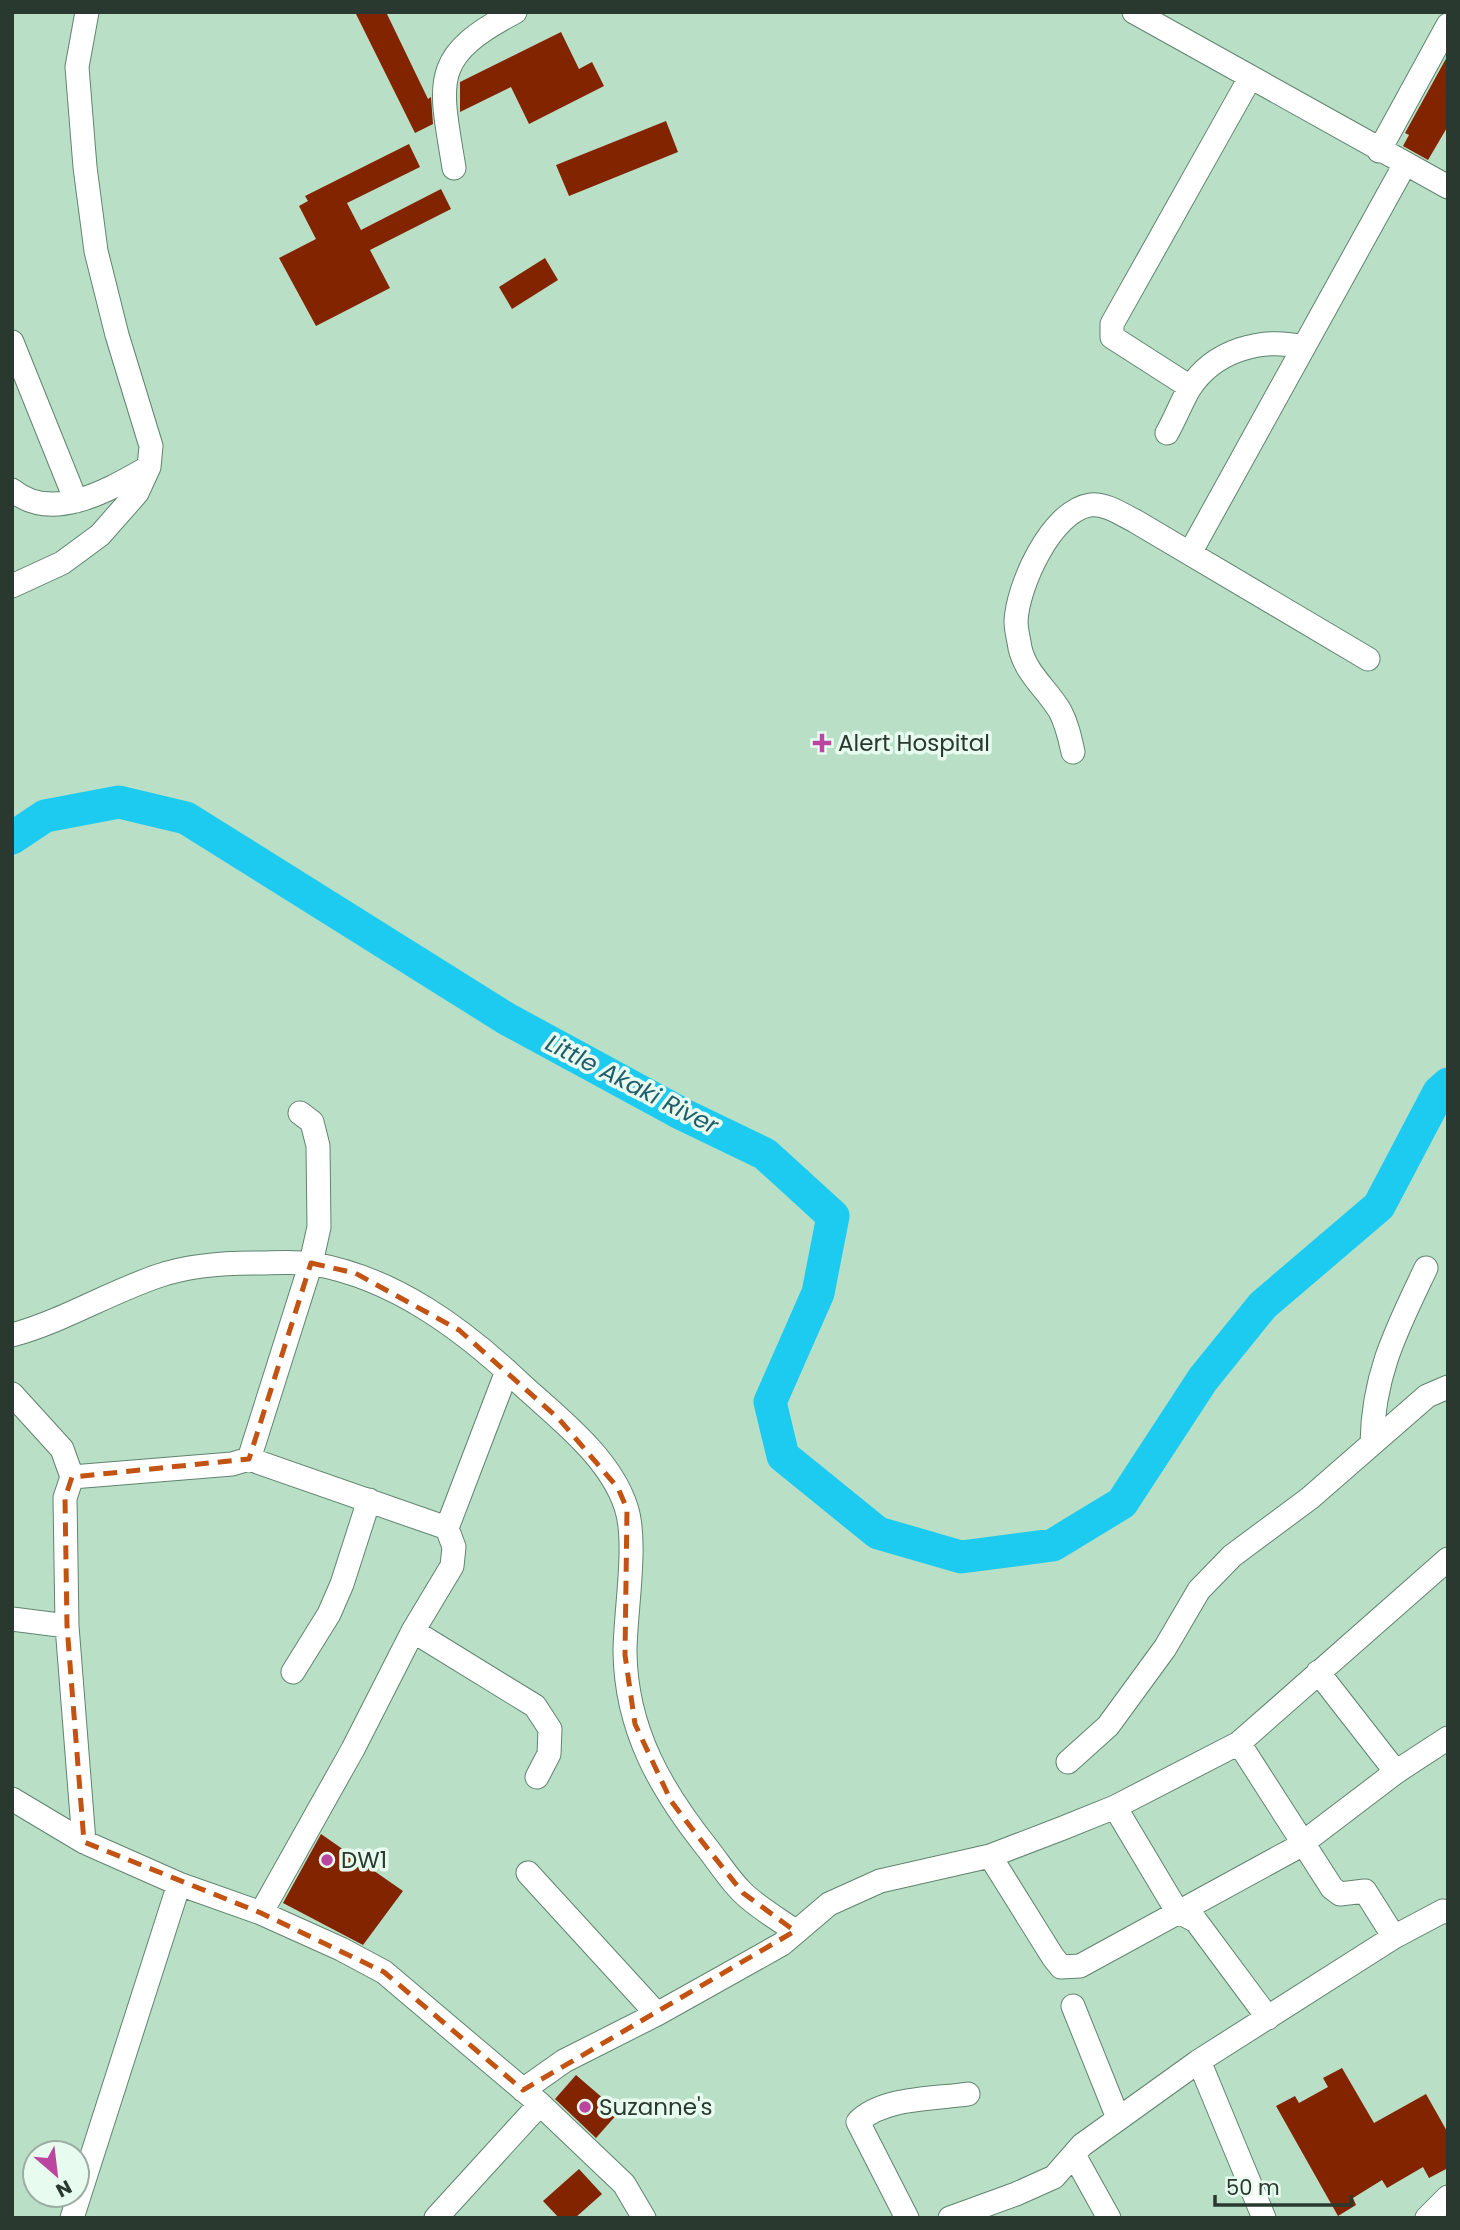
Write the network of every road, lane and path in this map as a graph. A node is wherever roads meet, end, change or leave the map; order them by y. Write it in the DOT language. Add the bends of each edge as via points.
graph roads {
  1 [pos="87,12"];
  2 [pos="514,12"];
  3 [pos="1134,12"];
  4 [pos="1448,25"];
  5 [pos="1250,78"];
  6 [pos="1379,151"];
  7 [pos="1405,164"];
  8 [pos="454,168"];
  9 [pos="1448,187"];
  10 [pos="12,342"];
  11 [pos="1304,347"];
  12 [pos="1190,387"];
  13 [pos="1167,433"];
  14 [pos="149,467"];
  15 [pos="12,490"];
  16 [pos="76,502"];
  17 [pos="1190,554"];
  18 [pos="12,586"];
  19 [pos="1368,659"];
  20 [pos="1073,752"];
  21 [pos="300,1113"];
  22 [pos="311,1263"];
  23 [pos="1426,1268"];
  24 [pos="12,1335"];
  25 [pos="507,1371"];
  26 [pos="1448,1387"];
  27 [pos="12,1394"];
  28 [pos="1372,1443"];
  29 [pos="249,1459"];
  30 [pos="72,1478"];
  31 [pos="369,1500"];
  32 [pos="447,1528"];
  33 [pos="1448,1559"];
  34 [pos="12,1619"];
  35 [pos="67,1626"];
  36 [pos="413,1631"];
  37 [pos="293,1672"];
  38 [pos="1318,1672"];
  39 [pos="1448,1738"];
  40 [pos="1239,1743"];
  41 [pos="1068,1762"];
  42 [pos="1396,1772"];
  43 [pos="537,1777"];
  44 [pos="12,1799"];
  45 [pos="1115,1807"];
  46 [pos="1303,1840"];
  47 [pos="84,1842"];
  48 [pos="989,1856"];
  49 [pos="528,1873"];
  50 [pos="179,1884"];
  51 [pos="1177,1911"];
  52 [pos="1448,1912"];
  53 [pos="261,1913"];
  54 [pos="796,1931"];
  55 [pos="1394,1937"];
  56 [pos="1073,2006"];
  57 [pos="657,2014"];
  58 [pos="1268,2018"];
  59 [pos="1199,2061"];
  60 [pos="968,2094"];
  61 [pos="531,2097"];
  62 [pos="1118,2118"];
  63 [pos="1074,2155"];
  64 [pos="1448,2197"];
  65 [pos="72,2218"];
  66 [pos="436,2218"];
  67 [pos="644,2218"];
  68 [pos="907,2218"];
  69 [pos="950,2218"];
  70 [pos="1109,2218"];
  71 [pos="1264,2218"];
  72 [pos="1427,2218"];
  1 -- 14 [label="street" via="77,66 96,251 151,446"];
  2 -- 8 [label="street" via="468,39 450,61 445,81 446,118"];
  3 -- 5 [label="street"];
  4 -- 6 [label="street"];
  5 -- 6 [label="street"];
  5 -- 12 [label="street" via="1112,324 1112,337 1124,347"];
  6 -- 7 [label="street"];
  7 -- 9 [label="street"];
  7 -- 11 [label="street"];
  10 -- 16 [label="street"];
  11 -- 12 [label="street" via="1282,342 1227,354"];
  11 -- 17 [label="street"];
  12 -- 13 [label="street"];
  14 -- 16 [label="street"];
  14 -- 18 [label="street" via="137,493 100,535 62,563"];
  15 -- 16 [label="street" via="34,502"];
  17 -- 19 [label="street"];
  17 -- 20 [label="street" via="1104,506 1089,505 1055,527 1042,546 1016,622 1027,668 1060,712"];
  21 -- 22 [label="street" via="312,1122 318,1146 319,1227"];
  22 -- 24 [label="street" via="232,1263 161,1275 89,1303 47,1326"];
  22 -- 25 [label="street" via="355,1273 395,1291 459,1330"];
  22 -- 29 [label="street"];
  23 -- 28 [label="street" via="1391,1339 1380,1374"];
  25 -- 32 [label="street"];
  25 -- 54 [label="street" via="600,1462 627,1509 625,1655 635,1724 671,1801 743,1893"];
  26 -- 28 [label="street" via="1427,1396"];
  27 -- 30 [label="street" via="62,1449"];
  28 -- 41 [label="street" via="1310,1498 1232,1556 1199,1590 1165,1648 1108,1726"];
  29 -- 30 [label="street"];
  29 -- 31 [label="street"];
  30 -- 35 [label="street" via="65,1497"];
  31 -- 32 [label="street"];
  31 -- 37 [label="street" via="329,1614"];
  32 -- 36 [label="street" via="454,1547 452,1566"];
  33 -- 38 [label="street"];
  34 -- 35 [label="street"];
  35 -- 47 [label="street"];
  36 -- 43 [label="street" via="535,1706 550,1729 549,1754"];
  36 -- 53 [label="street"];
  38 -- 40 [label="street"];
  38 -- 42 [label="street"];
  39 -- 42 [label="street"];
  40 -- 45 [label="street"];
  40 -- 46 [label="street"];
  42 -- 46 [label="street"];
  44 -- 47 [label="street"];
  45 -- 48 [label="street"];
  45 -- 51 [label="street"];
  46 -- 51 [label="street" via="1296,1848"];
  46 -- 55 [label="street" via="1332,1888 1340,1894 1365,1891"];
  47 -- 50 [label="street"];
  48 -- 51 [label="street" via="1061,1966 1080,1966"];
  48 -- 54 [label="street" via="880,1881 829,1904"];
  49 -- 57 [label="street"];
  50 -- 53 [label="street"];
  50 -- 65 [label="street"];
  51 -- 58 [label="street" via="1196,1921"];
  52 -- 55 [label="street"];
  53 -- 61 [label="street" via="384,1972"];
  54 -- 57 [label="street" via="782,1944"];
  55 -- 58 [label="street"];
  56 -- 62 [label="street"];
  57 -- 61 [label="street" via="564,2061"];
  58 -- 59 [label="street"];
  59 -- 62 [label="street"];
  59 -- 71 [label="street"];
  60 -- 68 [label="street" via="888,2106 858,2122"];
  61 -- 66 [label="street"];
  61 -- 67 [label="street" via="625,2184"];
  62 -- 63 [label="street"];
  63 -- 69 [label="street" via="1054,2177"];
  63 -- 70 [label="street"];
  64 -- 72 [label="street"];
}
